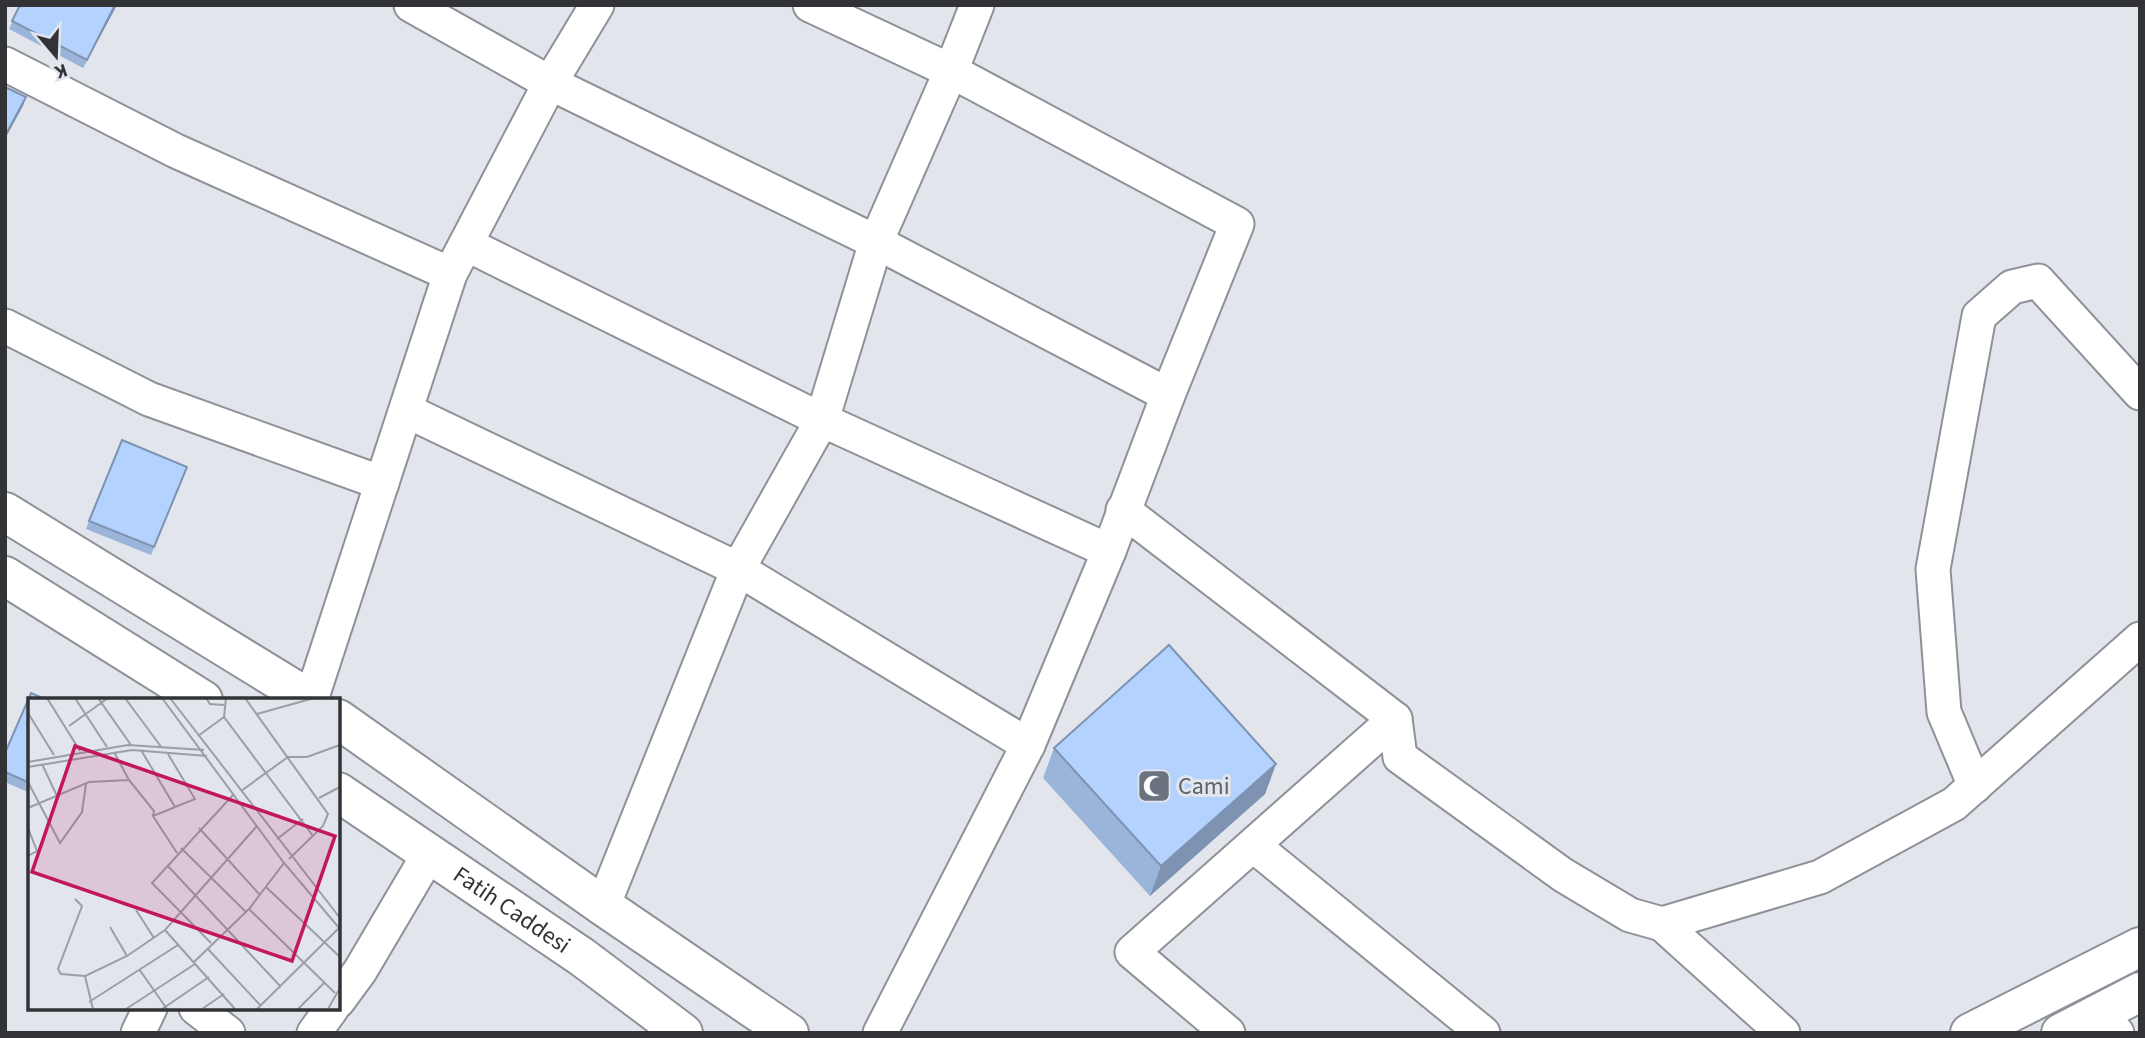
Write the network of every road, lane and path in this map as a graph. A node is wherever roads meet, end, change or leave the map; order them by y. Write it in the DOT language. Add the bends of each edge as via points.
graph roads {
  1 [pos="411,5"];
  2 [pos="597,5"];
  3 [pos="810,5"];
  4 [pos="977,5"];
  5 [pos="5,64"];
  6 [pos="951,71"];
  7 [pos="550,83"];
  8 [pos="876,242"];
  9 [pos="466,244"];
  10 [pos="450,274"];
  11 [pos="5,326"];
  12 [pos="2140,393"];
  13 [pos="1168,395"];
  14 [pos="407,411"];
  15 [pos="822,420"];
  16 [pos="382,483"];
  17 [pos="1123,510"];
  18 [pos="5,512"];
  19 [pos="1109,551"];
  20 [pos="738,569"];
  21 [pos="5,576"];
  22 [pos="2140,639"];
  23 [pos="200,698"];
  24 [pos="308,698"];
  25 [pos="312,698"];
  26 [pos="1395,719"];
  27 [pos="340,720"];
  28 [pos="1028,745"];
  29 [pos="1975,786"];
  30 [pos="340,793"];
  31 [pos="1254,846"];
  32 [pos="429,854"];
  33 [pos="603,906"];
  34 [pos="1662,924"];
  35 [pos="2140,947"];
  36 [pos="2140,992"];
  37 [pos="340,998"];
  38 [pos="149,1010"];
  39 [pos="199,1010"];
  40 [pos="331,1010"];
  41 [pos="2108,1023"];
  42 [pos="138,1033"];
  43 [pos="228,1033"];
  44 [pos="314,1033"];
  45 [pos="683,1033"];
  46 [pos="789,1033"];
  47 [pos="880,1033"];
  48 [pos="1228,1033"];
  49 [pos="1483,1033"];
  50 [pos="1783,1033"];
  51 [pos="1970,1033"];
  52 [pos="2061,1033"];
  1 -- 7 [label="street"];
  2 -- 7 [label="street"];
  3 -- 6 [label="street"];
  4 -- 6 [label="street"];
  5 -- 10 [label="street" via="176,151"];
  6 -- 8 [label="street"];
  6 -- 13 [label="street" via="1237,224"];
  7 -- 8 [label="street"];
  7 -- 9 [label="street"];
  8 -- 13 [label="street"];
  8 -- 15 [label="street"];
  9 -- 10 [label="street"];
  9 -- 15 [label="street"];
  10 -- 14 [label="street"];
  11 -- 16 [label="street" via="149,399"];
  12 -- 29 [label="street" via="2038,281 2011,287 1979,316 1933,569 1944,712"];
  13 -- 17 [label="street"];
  14 -- 16 [label="street"];
  14 -- 20 [label="street"];
  15 -- 19 [label="street"];
  15 -- 20 [label="street"];
  16 -- 25 [label="street"];
  17 -- 19 [label="street"];
  17 -- 26 [label="street"];
  18 -- 24 [label="main road"];
  19 -- 28 [label="street"];
  20 -- 28 [label="street"];
  20 -- 33 [label="street"];
  21 -- 23 [label="main road"];
  22 -- 29 [label="street"];
  26 -- 31 [label="street"];
  26 -- 34 [label="street" via="1399,757 1563,875 1630,915"];
  27 -- 33 [label="main road"];
  28 -- 47 [label="street"];
  29 -- 34 [label="street" via="1954,804 1820,877"];
  30 -- 32 [label="main road, Fatih Caddesi"];
  31 -- 48 [label="street" via="1132,952"];
  31 -- 49 [label="street"];
  32 -- 37 [label="street"];
  32 -- 45 [label="main road, Fatih Caddesi" via="582,957"];
  33 -- 46 [label="main road"];
  34 -- 50 [label="street"];
  35 -- 51 [label="main road"];
  36 -- 41 [label="main road"];
  38 -- 42 [label="street"];
  39 -- 43 [label="street"];
  40 -- 44 [label="street"];
  41 -- 52 [label="main road"];
}
